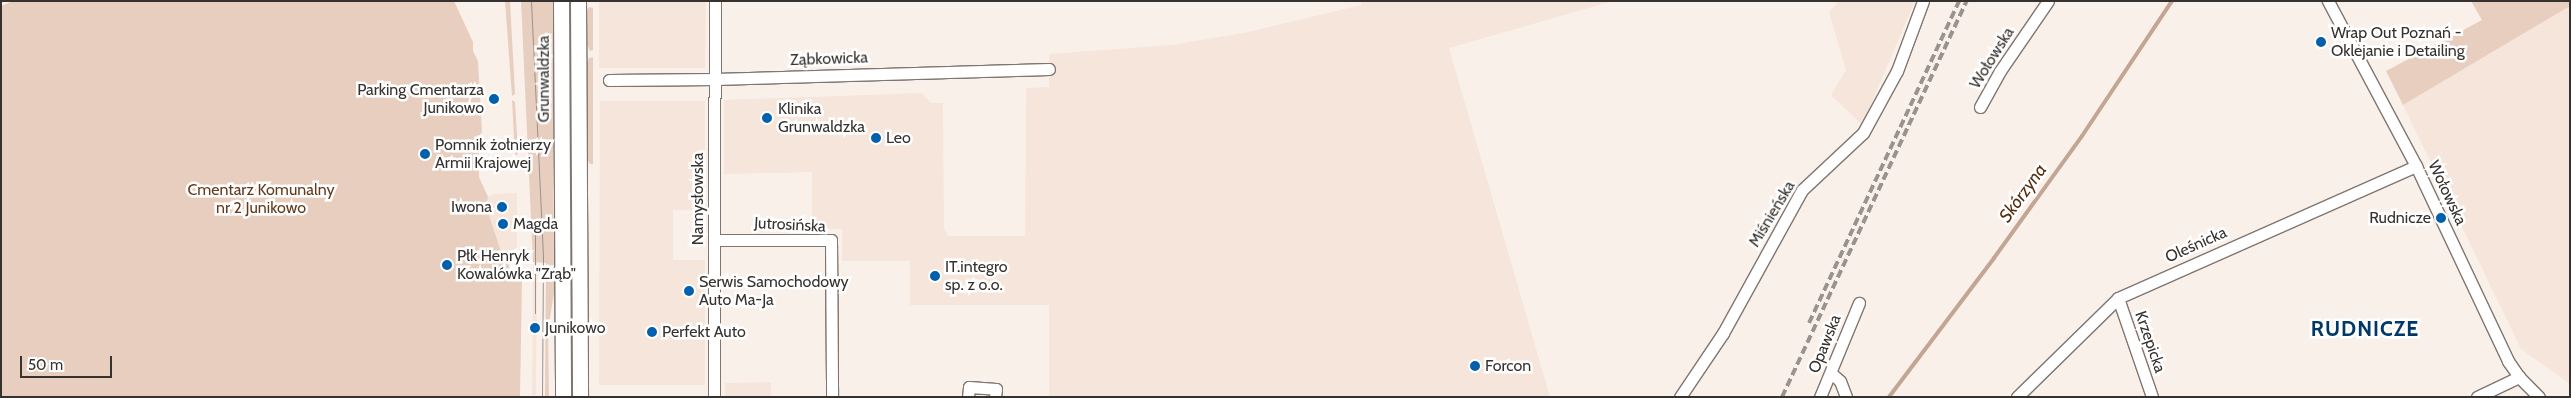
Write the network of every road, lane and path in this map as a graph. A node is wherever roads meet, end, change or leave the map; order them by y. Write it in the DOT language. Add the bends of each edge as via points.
graph roads {
  1 [pos="561,1"];
  2 [pos="578,1"];
  3 [pos="715,1"];
  4 [pos="1923,1"];
  5 [pos="2048,1"];
  6 [pos="2328,1"];
  7 [pos="1049,69"];
  8 [pos="716,79"];
  9 [pos="609,80"];
  10 [pos="1980,107"];
  11 [pos="2416,166"];
  12 [pos="714,240"];
  13 [pos="2118,298"];
  14 [pos="1859,303"];
  15 [pos="1832,373"];
  16 [pos="2519,377"];
  17 [pos="563,397"];
  18 [pos="580,397"];
  19 [pos="714,397"];
  20 [pos="832,397"];
  21 [pos="968,397"];
  22 [pos="995,397"];
  23 [pos="1680,397"];
  24 [pos="1820,397"];
  25 [pos="1846,397"];
  26 [pos="2017,397"];
  27 [pos="2152,397"];
  28 [pos="2477,397"];
  29 [pos="2539,397"];
  1 -- 17 [label="street, Grunwaldzka"];
  2 -- 18 [label="street"];
  3 -- 8 [label="street, Namysłowska"];
  4 -- 23 [label="street, Miśnieńska" via="1897,71 1864,133 1802,190 1723,333"];
  5 -- 10 [label="street, Wołowska"];
  6 -- 11 [label="street, Wołowska"];
  7 -- 8 [label="street, Ząbkowicka"];
  8 -- 9 [label="street, Ząbkowicka"];
  8 -- 12 [label="street, Namysłowska"];
  11 -- 13 [label="street, Oleśnicka"];
  11 -- 16 [label="street, Wołowska"];
  12 -- 19 [label="street, Namysłowska"];
  12 -- 20 [label="street, Jutrosińska" via="831,240"];
  13 -- 26 [label="street, Oleśnicka"];
  13 -- 27 [label="street, Krzepicka"];
  14 -- 15 [label="street, Opawska" via="1838,350"];
  15 -- 24 [label="street, Opawska"];
  15 -- 25 [label="street"];
  16 -- 28 [label="street"];
  16 -- 29 [label="street, Wołowska"];
  21 -- 22 [label="street" via="968,387 996,389"];
}
